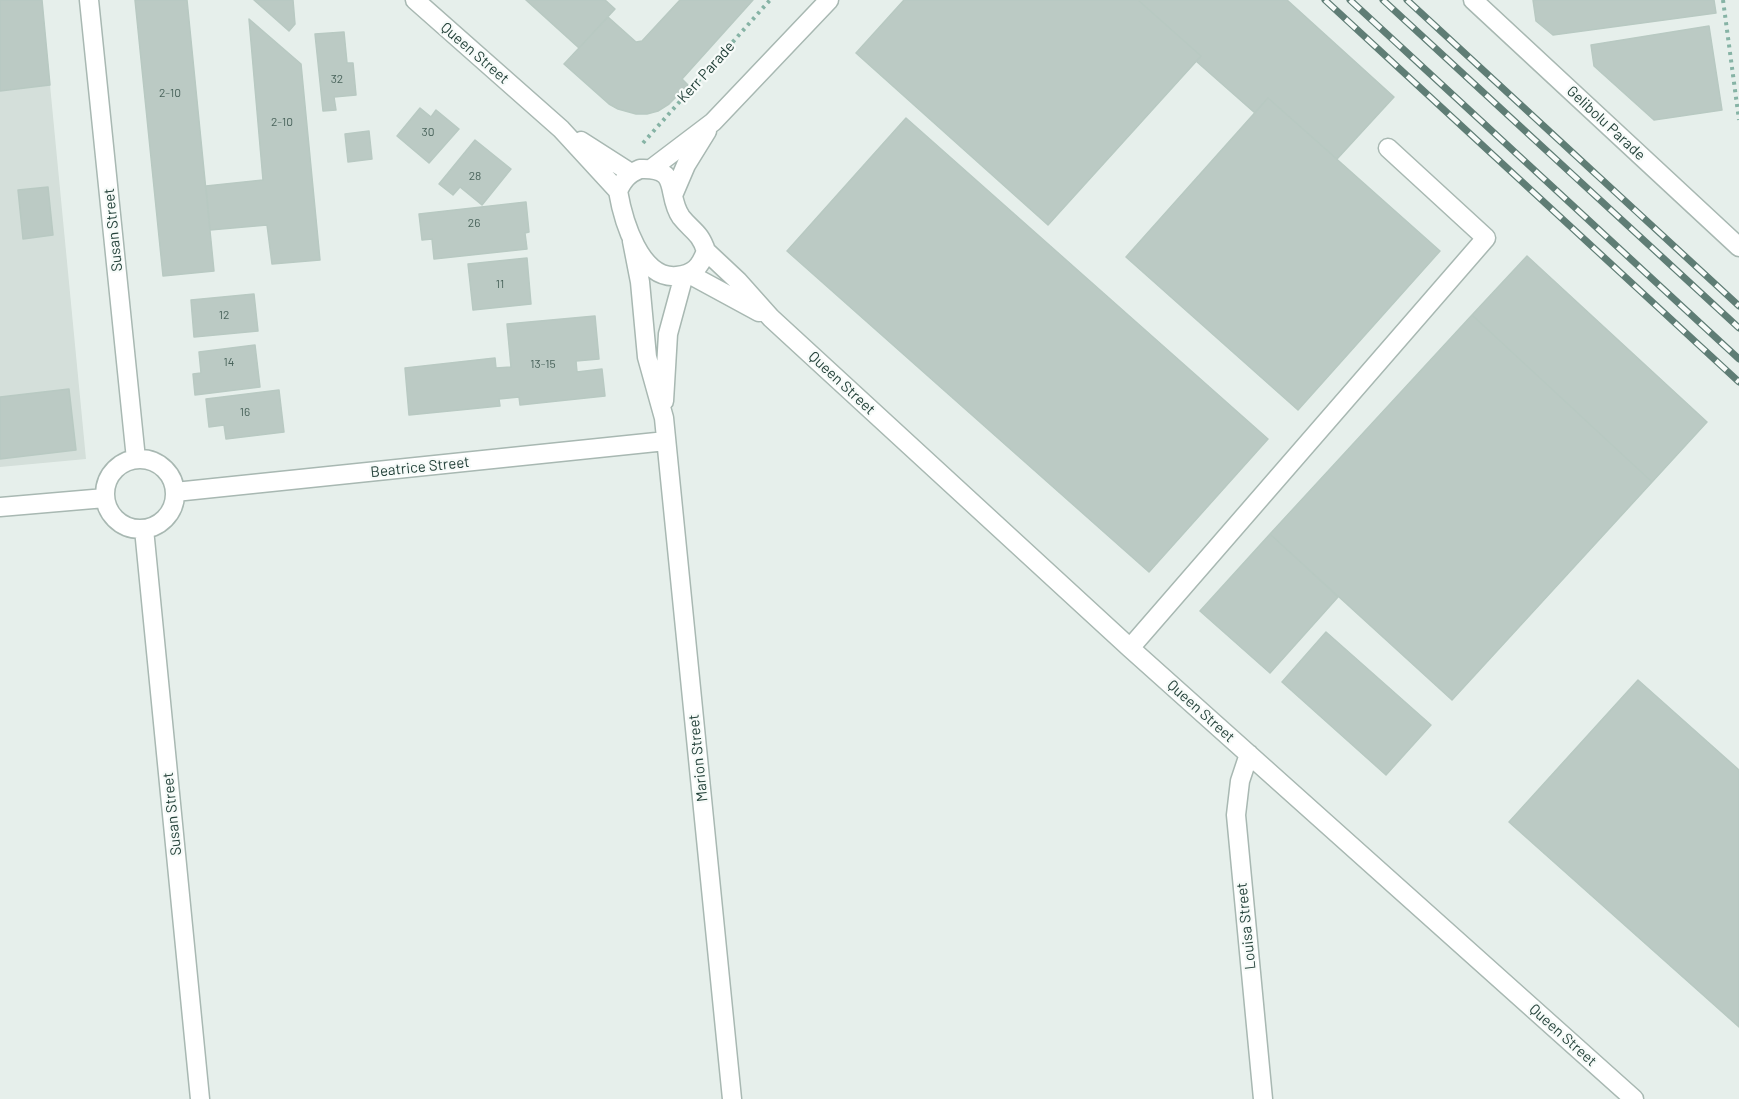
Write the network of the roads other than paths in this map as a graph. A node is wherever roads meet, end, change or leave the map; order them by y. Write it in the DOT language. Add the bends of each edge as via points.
graph roads {
  1 [pos="89,0"];
  2 [pos="415,0"];
  3 [pos="829,0"];
  4 [pos="1473,0"];
  5 [pos="713,122"];
  6 [pos="561,129"];
  7 [pos="1388,148"];
  8 [pos="651,169"];
  9 [pos="631,173"];
  10 [pos="618,191"];
  11 [pos="674,193"];
  12 [pos="632,240"];
  13 [pos="1739,247"];
  14 [pos="706,251"];
  15 [pos="686,275"];
  16 [pos="771,318"];
  17 [pos="664,418"];
  18 [pos="666,441"];
  19 [pos="136,459"];
  20 [pos="175,492"];
  21 [pos="105,498"];
  22 [pos="0,507"];
  23 [pos="144,529"];
  24 [pos="1130,648"];
  25 [pos="1249,754"];
  26 [pos="201,1099"];
  27 [pos="732,1099"];
  28 [pos="1263,1099"];
  29 [pos="1634,1099"];
  1 -- 19 [label="street, Susan Street"];
  2 -- 6 [label="street, Queen Street"];
  3 -- 5 [label="street"];
  4 -- 13 [label="street, Gelibolu Parade"];
  5 -- 8 [label="street"];
  5 -- 11 [label="street"];
  6 -- 9 [label="street, Queen Street"];
  6 -- 10 [label="street, Queen Street"];
  7 -- 24 [label="street" via="1486,238"];
  8 -- 9 [label="street"];
  8 -- 11 [label="street, Queen Street" via="664,173"];
  9 -- 10 [label="street"];
  10 -- 12 [label="street"];
  11 -- 14 [label="street, Queen Street" via="680,216 699,234"];
  12 -- 15 [label="street, Queen Street" via="652,269 671,276"];
  12 -- 17 [label="street, Marion Street" via="647,357"];
  14 -- 15 [label="street" via="701,264"];
  14 -- 16 [label="street, Queen Street"];
  15 -- 16 [label="street, Queen Street"];
  15 -- 17 [label="street, Marion Street" via="668,334"];
  16 -- 24 [label="street, Queen Street"];
  17 -- 18 [label="street, Marion Street"];
  18 -- 20 [label="street, Beatrice Street"];
  18 -- 27 [label="street, Marion Street"];
  19 -- 20 [label="street" via="158,464 166,471"];
  19 -- 21 [label="street" via="109,477"];
  20 -- 23 [label="street" via="170,513 154,527"];
  21 -- 22 [label="street"];
  21 -- 23 [label="street" via="108,509 123,525"];
  23 -- 26 [label="street, Susan Street"];
  24 -- 25 [label="street, Queen Street"];
  25 -- 28 [label="street, Louisa Street" via="1240,781 1236,815"];
  25 -- 29 [label="street, Queen Street"];
}
